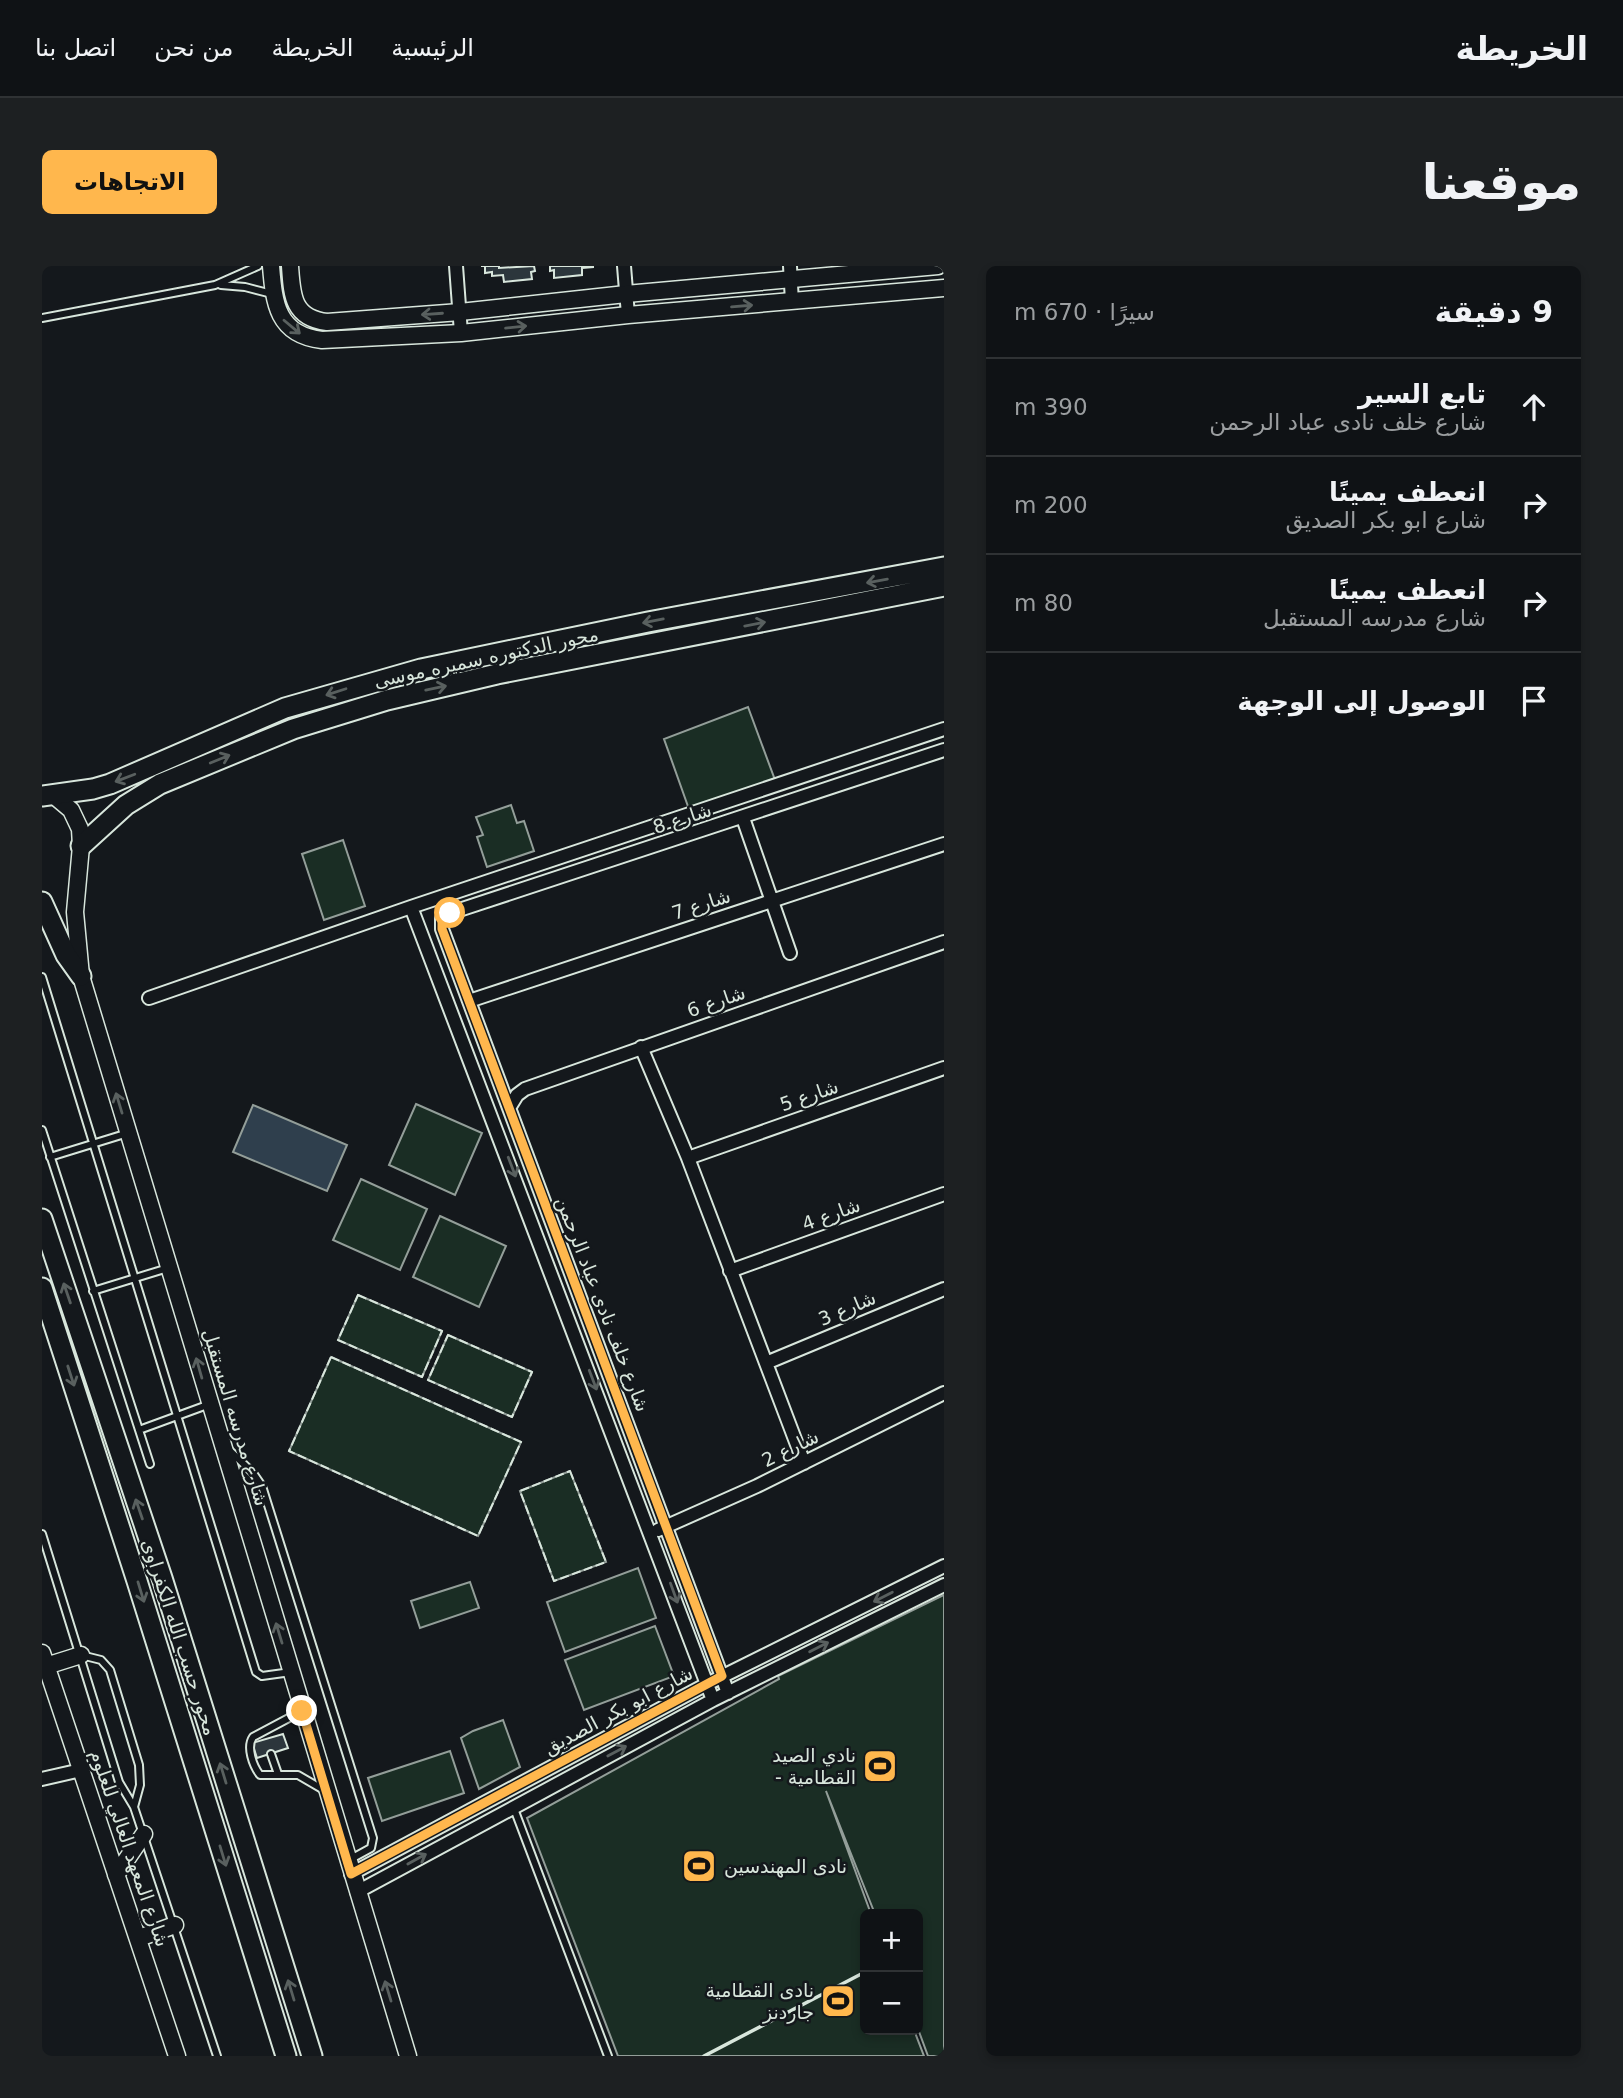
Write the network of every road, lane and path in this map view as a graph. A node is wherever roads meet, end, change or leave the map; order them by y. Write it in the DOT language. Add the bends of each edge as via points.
graph roads {
  1 [pos="258,266"];
  2 [pos="271,266"];
  3 [pos="290,266"];
  4 [pos="456,266"];
  5 [pos="624,266"];
  6 [pos="939,266"];
  7 [pos="791,273"];
  8 [pos="215,285"];
  9 [pos="944,288"];
  10 [pos="273,294"];
  11 [pos="626,294"];
  12 [pos="792,302"];
  13 [pos="460,312"];
  14 [pos="628,316"];
  15 [pos="42,318"];
  16 [pos="461,333"];
  17 [pos="944,567"];
  18 [pos="944,586"];
  19 [pos="944,729"];
  20 [pos="944,750"];
  21 [pos="47,795"];
  22 [pos="743,818"];
  23 [pos="944,844"];
  24 [pos="81,846"];
  25 [pos="772,901"];
  26 [pos="42,902"];
  27 [pos="411,907"];
  28 [pos="442,929"];
  29 [pos="944,942"];
  30 [pos="790,953"];
  31 [pos="81,976"];
  32 [pos="42,977"];
  33 [pos="45,997"];
  34 [pos="149,998"];
  35 [pos="469,1001"];
  36 [pos="641,1047"];
  37 [pos="944,1068"];
  38 [pos="507,1103"];
  39 [pos="488,1104"];
  40 [pos="42,1130"];
  41 [pos="128,1133"];
  42 [pos="93,1144"];
  43 [pos="50,1157"];
  44 [pos="688,1158"];
  45 [pos="944,1194"];
  46 [pos="42,1219"];
  47 [pos="169,1268"];
  48 [pos="730,1271"];
  49 [pos="134,1279"];
  50 [pos="42,1288"];
  51 [pos="944,1289"];
  52 [pos="93,1291"];
  53 [pos="766,1363"];
  54 [pos="944,1393"];
  55 [pos="210,1404"];
  56 [pos="176,1416"];
  57 [pos="139,1430"];
  58 [pos="222,1443"];
  59 [pos="804,1463"];
  60 [pos="150,1464"];
  61 [pos="666,1527"];
  62 [pos="652,1533"];
  63 [pos="42,1534"];
  64 [pos="944,1566"];
  65 [pos="944,1585"];
  66 [pos="81,1655"];
  67 [pos="44,1660"];
  68 [pos="291,1672"];
  69 [pos="722,1676"];
  70 [pos="707,1684"];
  71 [pos="728,1693"];
  72 [pos="713,1700"];
  73 [pos="302,1711"];
  74 [pos="271,1754"];
  75 [pos="81,1770"];
  76 [pos="278,1774"];
  77 [pos="42,1779"];
  78 [pos="327,1792"];
  79 [pos="513,1806"];
  80 [pos="134,1807"];
  81 [pos="144,1834"];
  82 [pos="378,1860"];
  83 [pos="349,1867"];
  84 [pos="116,1875"];
  85 [pos="384,1877"];
  86 [pos="357,1892"];
  87 [pos="175,1925"];
  88 [pos="139,1938"];
  89 [pos="312,2055"];
  90 [pos="177,2056"];
  91 [pos="218,2056"];
  92 [pos="286,2056"];
  93 [pos="408,2056"];
  94 [pos="608,2056"];
  1 -- 8 [label="lane"];
  2 -- 10 [label="street"];
  13 -- 3 [label="street, one-way" via="319,321 296,305"];
  4 -- 13 [label="street"];
  5 -- 11 [label="street"];
  6 -- 7 [label="street"];
  7 -- 11 [label="street"];
  7 -- 12 [label="street"];
  8 -- 10 [label="lane"];
  8 -- 15 [label="lane"];
  9 -- 12 [label="street"];
  10 -- 16 [label="street, one-way" via="284,321 313,339"];
  11 -- 13 [label="street"];
  11 -- 14 [label="street"];
  14 -- 12 [label="street, one-way"];
  13 -- 16 [label="street"];
  16 -- 14 [label="street, one-way"];
  17 -- 21 [label="main road, محور الدكتوره سميره موسى, one-way" via="421,669 285,708 110,784"];
  24 -- 18 [label="main road, محور الدكتوره سميره موسى, one-way" via="126,805 160,784 293,729 387,700"];
  19 -- 27 [label="street"];
  20 -- 22 [label="street, شارع 8"];
  21 -- 24 [label="street, شارع مدرسه المستقبل" via="75,816"];
  22 -- 25 [label="street"];
  22 -- 28 [label="street, شارع 8" via="450,913 442,919"];
  23 -- 25 [label="street, شارع 7"];
  24 -- 31 [label="street, شارع مدرسه المستقبل" via="75,912"];
  25 -- 30 [label="street"];
  25 -- 35 [label="street, شارع 7"];
  26 -- 31 [label="main road" via="69,961"];
  27 -- 34 [label="street"];
  27 -- 39 [label="street, شارع خلف نادى عباد الرحمن"];
  28 -- 35 [label="street, شارع خلف نادى عباد الرحمن"];
  29 -- 36 [label="street, شارع 6"];
  41 -- 31 [label="street, شارع مدرسه المستقبل, one-way"];
  32 -- 33 [label="lane"];
  33 -- 42 [label="lane"];
  35 -- 38 [label="street, شارع خلف نادى عباد الرحمن"];
  36 -- 38 [label="street, شارع 6" via="521,1091"];
  36 -- 44 [label="street"];
  37 -- 44 [label="street, شارع 5"];
  38 -- 39 [label="street"];
  38 -- 61 [label="street, شارع خلف نادى عباد الرحمن"];
  39 -- 62 [label="street, شارع خلف نادى عباد الرحمن, one-way"];
  40 -- 43 [label="lane"];
  41 -- 42 [label="lane"];
  41 -- 47 [label="street, شارع مدرسه المستقبل"];
  42 -- 43 [label="lane"];
  42 -- 49 [label="lane"];
  43 -- 52 [label="lane"];
  44 -- 48 [label="street"];
  45 -- 48 [label="street, شارع 4"];
  89 -- 46 [label="main road, محور حسب الله الكفراوى, one-way" via="162,1578"];
  47 -- 49 [label="lane"];
  55 -- 47 [label="street, شارع مدرسه المستقبل, one-way"];
  48 -- 53 [label="street"];
  49 -- 52 [label="lane"];
  49 -- 56 [label="lane"];
  50 -- 92 [label="main road, محور حسب الله الكفراوى, one-way"];
  51 -- 53 [label="street, شارع 3"];
  52 -- 57 [label="lane"];
  53 -- 59 [label="street"];
  54 -- 59 [label="street, شارع 2"];
  55 -- 56 [label="lane"];
  55 -- 58 [label="street, شارع مدرسه المستقبل"];
  56 -- 57 [label="lane"];
  56 -- 68 [label="lane" via="257,1674"];
  57 -- 60 [label="lane"];
  68 -- 58 [label="street, شارع مدرسه المستقبل, one-way"];
  58 -- 83 [label="lane" via="262,1486 373,1839 371,1848"];
  59 -- 61 [label="street, شارع 2"];
  61 -- 62 [label="street, شارع 2"];
  61 -- 69 [label="street, شارع خلف نادى عباد الرحمن"];
  62 -- 70 [label="street, شارع خلف نادى عباد الرحمن, one-way"];
  63 -- 66 [label="lane"];
  64 -- 69 [label="street, شارع ابو بكر الصديق, one-way"];
  71 -- 65 [label="street, شارع ابو بكر الصديق, one-way"];
  66 -- 67 [label="street"];
  66 -- 80 [label="lane" via="120,1782"];
  66 -- 80 [label="lane" via="95,1657 110,1670 139,1765"];
  67 -- 75 [label="street, شارع المعهد العالي للعلوم"];
  68 -- 73 [label="street, شارع مدرسه المستقبل"];
  69 -- 70 [label="street, شارع ابو بكر الصديق"];
  69 -- 71 [label="street, شارع خلف نادى عباد الرحمن"];
  70 -- 72 [label="street, شارع خلف نادى عباد الرحمن"];
  70 -- 82 [label="street, شارع ابو بكر الصديق"];
  71 -- 72 [label="street, شارع ابو بكر الصديق"];
  79 -- 72 [label="street, شارع ابو بكر الصديق, one-way"];
  73 -- 76 [label="lane" via="250,1740 256,1769 263,1775"];
  73 -- 78 [label="street, شارع مدرسه المستقبل"];
  74 -- 76 [label="lane"];
  75 -- 77 [label="street"];
  75 -- 84 [label="street, شارع المعهد العالي للعلوم"];
  76 -- 78 [label="lane" via="303,1777"];
  78 -- 83 [label="street, شارع مدرسه المستقبل"];
  85 -- 79 [label="street, شارع ابو بكر الصديق, one-way"];
  79 -- 94 [label="lane"];
  80 -- 81 [label="lane"];
  81 -- 84 [label="street"];
  81 -- 87 [label="lane"];
  82 -- 83 [label="street, شارع ابو بكر الصديق"];
  82 -- 85 [label="street"];
  83 -- 86 [label="street, شارع مدرسه المستقبل"];
  84 -- 88 [label="street, شارع المعهد العالي للعلوم"];
  85 -- 86 [label="street, شارع ابو بكر الصديق"];
  93 -- 86 [label="street, شارع مدرسه المستقبل, one-way"];
  87 -- 88 [label="street"];
  87 -- 91 [label="lane"];
  88 -- 90 [label="street, شارع المعهد العالي للعلوم"];
}
